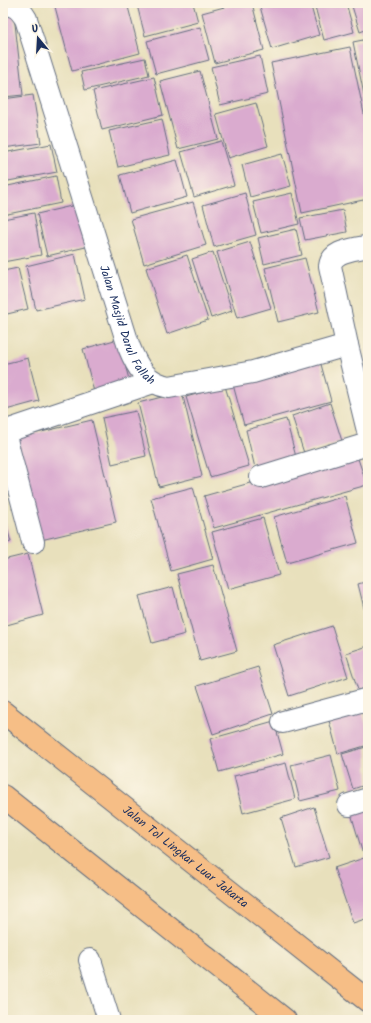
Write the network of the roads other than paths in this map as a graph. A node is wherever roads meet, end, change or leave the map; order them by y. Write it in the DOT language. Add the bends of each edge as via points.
graph roads {
  1 [pos="3,4"];
  2 [pos="368,246"];
  3 [pos="347,345"];
  4 [pos="153,382"];
  5 [pos="3,431"];
  6 [pos="368,431"];
  7 [pos="368,444"];
  8 [pos="261,477"];
  9 [pos="33,542"];
  10 [pos="368,699"];
  11 [pos="3,712"];
  12 [pos="283,722"];
  13 [pos="3,796"];
  14 [pos="90,960"];
  15 [pos="368,1001"];
  16 [pos="109,1020"];
  17 [pos="285,1020"];
  1 -- 4 [label="street, Jalan Masjid Darul Fallah" via="12,4 26,19 129,347 137,365"];
  2 -- 3 [label="street" via="336,254 331,259 330,266"];
  3 -- 4 [label="street, Jalan Masjid Darul Fallah" via="253,372 169,387"];
  3 -- 6 [label="street"];
  4 -- 5 [label="street"];
  5 -- 9 [label="street"];
  7 -- 8 [label="street"];
  10 -- 12 [label="street"];
  11 -- 15 [label="highway, Jalan Tol Lingkar Luar Jakarta"];
  13 -- 17 [label="highway"];
  14 -- 16 [label="street"];
}
